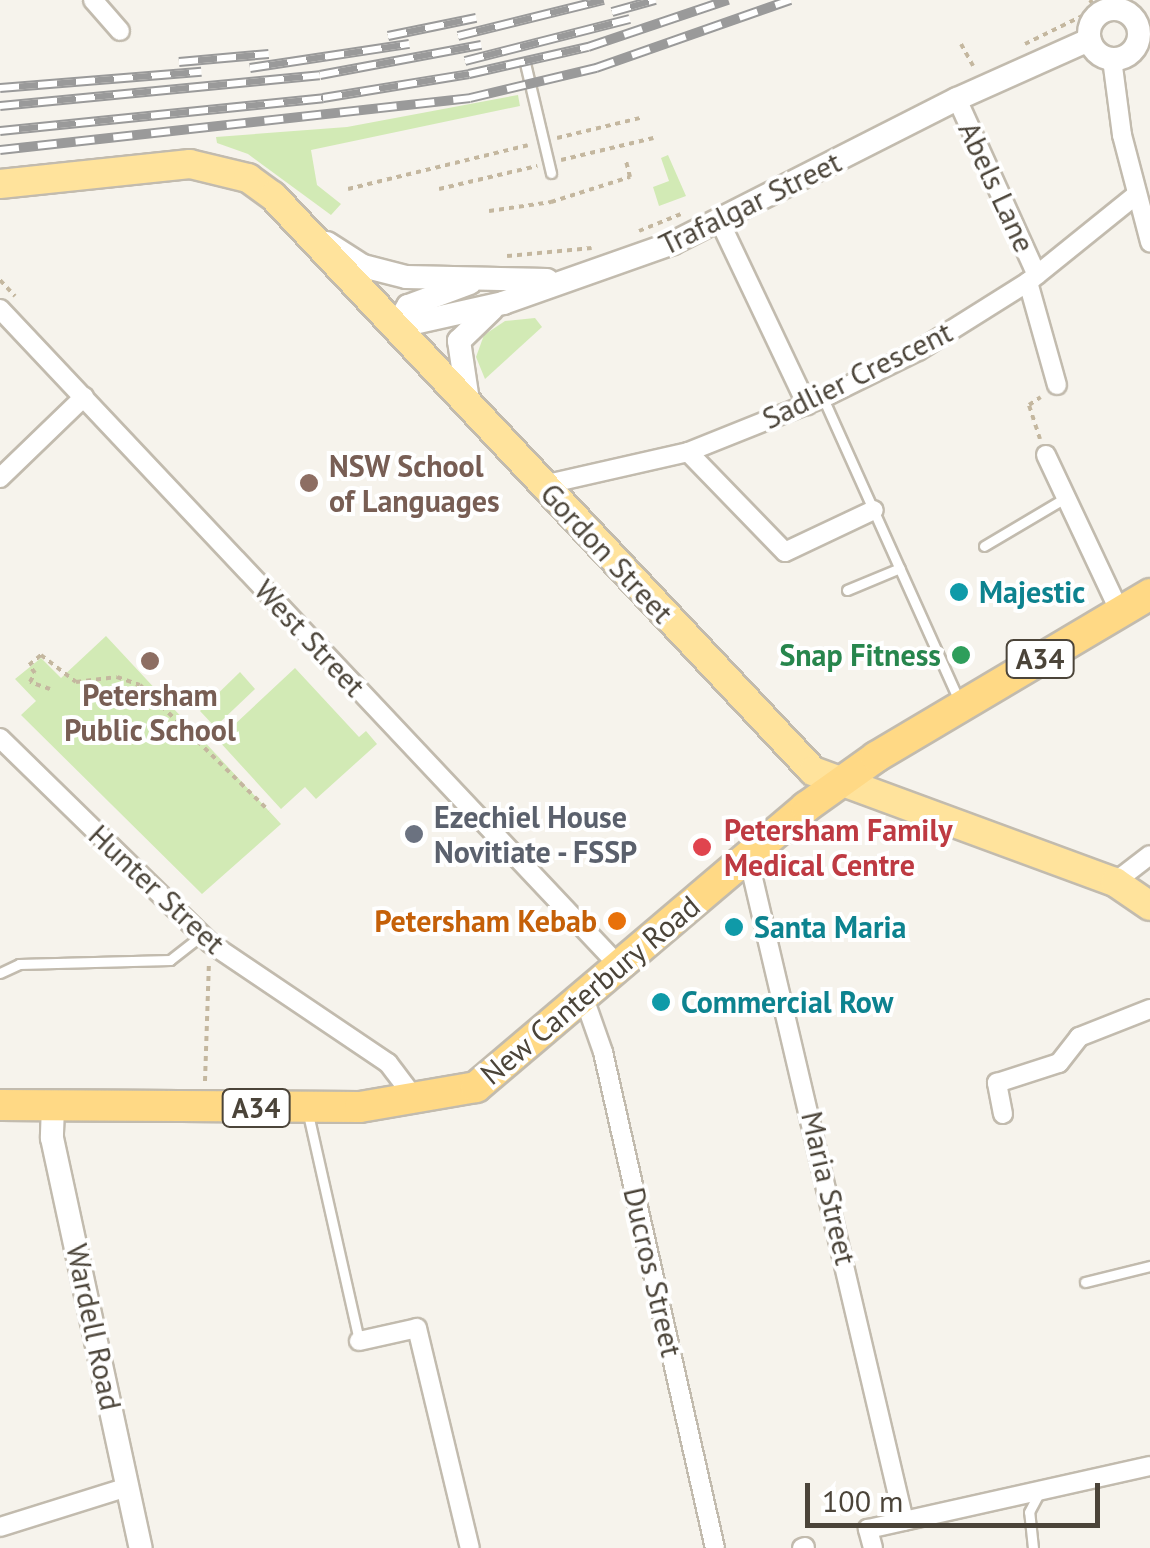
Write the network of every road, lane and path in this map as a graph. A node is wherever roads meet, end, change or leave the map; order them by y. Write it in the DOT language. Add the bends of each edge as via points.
graph roads {
  1 [pos="93,0"];
  2 [pos="1115,0"];
  3 [pos="1144,21"];
  4 [pos="120,31"];
  5 [pos="1034,36"];
  6 [pos="1089,40"];
  7 [pos="960,44"];
  8 [pos="1112,59"];
  9 [pos="525,62"];
  10 [pos="972,66"];
  11 [pos="957,99"];
  12 [pos="644,117"];
  13 [pos="544,141"];
  14 [pos="626,161"];
  15 [pos="551,174"];
  16 [pos="375,175"];
  17 [pos="376,182"];
  18 [pos="0,184"];
  19 [pos="348,189"];
  20 [pos="1137,194"];
  21 [pos="688,210"];
  22 [pos="489,211"];
  23 [pos="720,222"];
  24 [pos="300,224"];
  25 [pos="628,235"];
  26 [pos="1150,242"];
  27 [pos="597,246"];
  28 [pos="504,256"];
  29 [pos="570,279"];
  30 [pos="1033,279"];
  31 [pos="470,282"];
  32 [pos="504,303"];
  33 [pos="0,308"];
  34 [pos="396,327"];
  35 [pos="1057,385"];
  36 [pos="84,397"];
  37 [pos="815,402"];
  38 [pos="471,406"];
  39 [pos="688,452"];
  40 [pos="1046,455"];
  41 [pos="0,478"];
  42 [pos="543,485"];
  43 [pos="1065,498"];
  44 [pos="874,510"];
  45 [pos="984,546"];
  46 [pos="900,568"];
  47 [pos="846,590"];
  48 [pos="1150,594"];
  49 [pos="1120,612"];
  50 [pos="50,689"];
  51 [pos="961,705"];
  52 [pos="0,738"];
  53 [pos="842,781"];
  54 [pos="269,812"];
  55 [pos="1150,855"];
  56 [pos="748,857"];
  57 [pos="1115,882"];
  58 [pos="1150,906"];
  59 [pos="206,939"];
  60 [pos="620,967"];
  61 [pos="0,974"];
  62 [pos="584,998"];
  63 [pos="1150,1009"];
  64 [pos="205,1081"];
  65 [pos="416,1100"];
  66 [pos="0,1105"];
  67 [pos="53,1106"];
  68 [pos="307,1108"];
  69 [pos="1002,1114"];
  70 [pos="1150,1266"];
  71 [pos="1085,1282"];
  72 [pos="359,1340"];
  73 [pos="1150,1466"];
  74 [pos="128,1487"];
  75 [pos="1040,1490"];
  76 [pos="904,1520"];
  77 [pos="0,1526"];
  78 [pos="141,1548"];
  79 [pos="470,1548"];
  80 [pos="715,1548"];
  81 [pos="872,1548"];
  82 [pos="1033,1548"];
  1 -- 4 [label="street"];
  2 -- 5 [label="path"];
  3 -- 6 [label="street" via="1106,10 1094,18"];
  3 -- 8 [label="street" via="1132,52"];
  6 -- 8 [label="street"];
  6 -- 11 [label="street, Trafalgar Street"];
  7 -- 10 [label="path"];
  8 -- 20 [label="street"];
  9 -- 13 [label="lane"];
  11 -- 23 [label="street, Trafalgar Street"];
  11 -- 30 [label="street, Abels Lane"];
  12 -- 13 [label="path"];
  13 -- 15 [label="lane"];
  13 -- 17 [label="path"];
  14 -- 22 [label="path" via="630,177 551,202"];
  16 -- 17 [label="path"];
  17 -- 19 [label="path"];
  18 -- 24 [label="main road, Gordon Street" via="216,166 248,178"];
  20 -- 26 [label="street"];
  20 -- 30 [label="street, Sadlier Crescent"];
  21 -- 25 [label="path"];
  23 -- 29 [label="street, Trafalgar Street"];
  23 -- 37 [label="street"];
  24 -- 31 [label="street" via="373,269"];
  24 -- 34 [label="main road, Gordon Street"];
  27 -- 28 [label="path"];
  29 -- 31 [label="street"];
  29 -- 32 [label="street, Trafalgar Street"];
  30 -- 35 [label="street, Abels Lane"];
  30 -- 37 [label="street, Sadlier Crescent" via="918,350"];
  31 -- 34 [label="street" via="408,306"];
  32 -- 34 [label="street, Trafalgar Street"];
  32 -- 38 [label="street" via="475,320 459,341"];
  33 -- 36 [label="street, West Street"];
  34 -- 38 [label="main road, Gordon Street"];
  35 -- 40 [label="path" via="1029,405"];
  36 -- 41 [label="street"];
  36 -- 60 [label="street, West Street"];
  37 -- 39 [label="street, Sadlier Crescent"];
  37 -- 44 [label="lane"];
  38 -- 42 [label="main road, Gordon Street"];
  39 -- 42 [label="street, Sadlier Crescent"];
  39 -- 44 [label="street" via="784,552"];
  40 -- 43 [label="street"];
  42 -- 53 [label="main road, Gordon Street" via="803,761"];
  43 -- 45 [label="lane"];
  43 -- 49 [label="street"];
  44 -- 46 [label="lane"];
  46 -- 47 [label="lane"];
  46 -- 51 [label="lane"];
  48 -- 49 [label="highway, New Canterbury Road / A34"];
  49 -- 51 [label="highway, New Canterbury Road / A34"];
  50 -- 54 [label="path" via="30,682 29,664 42,655 76,682 117,677 140,685"];
  51 -- 53 [label="highway, New Canterbury Road / A34"];
  52 -- 59 [label="street, Hunter Street"];
  53 -- 56 [label="highway, New Canterbury Road / A34"];
  53 -- 57 [label="main road, Gordon Street"];
  55 -- 57 [label="street"];
  56 -- 60 [label="highway, New Canterbury Road / A34"];
  56 -- 76 [label="street, Maria Street"];
  57 -- 58 [label="main road, Gordon Street"];
  59 -- 61 [label="lane" via="170,960 19,964"];
  59 -- 64 [label="path"];
  59 -- 65 [label="street, Hunter Street" via="388,1063"];
  60 -- 62 [label="highway, New Canterbury Road / A34"];
  62 -- 65 [label="highway, New Canterbury Road / A34" via="486,1081"];
  62 -- 80 [label="street, Ducros Street" via="603,1052"];
  63 -- 69 [label="street" via="1079,1037 1060,1064 996,1083"];
  65 -- 68 [label="highway, New Canterbury Road / A34"];
  66 -- 67 [label="highway, New Canterbury Road / A34"];
  67 -- 68 [label="highway, New Canterbury Road / A34"];
  67 -- 74 [label="street, Wardell Road" via="52,1138"];
  68 -- 72 [label="lane"];
  70 -- 71 [label="lane"];
  72 -- 79 [label="street" via="416,1328"];
  73 -- 75 [label="street"];
  74 -- 77 [label="street"];
  74 -- 78 [label="street, Wardell Road"];
  75 -- 76 [label="street"];
  75 -- 82 [label="lane" via="1029,1512"];
  76 -- 81 [label="street" via="868,1529"];
}
